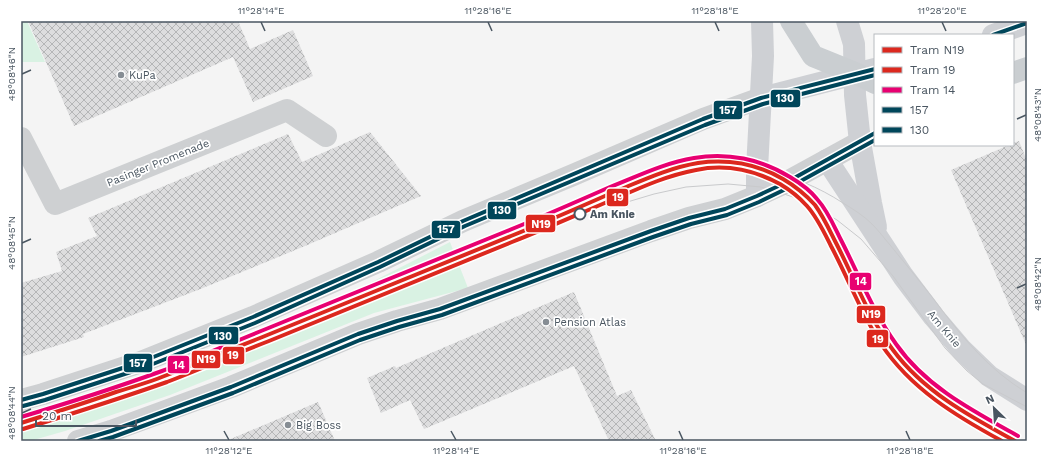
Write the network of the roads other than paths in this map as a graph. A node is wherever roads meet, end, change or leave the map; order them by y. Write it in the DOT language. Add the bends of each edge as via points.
graph roads {
  1 [pos="762,21"];
  2 [pos="791,21"];
  3 [pos="847,21"];
  4 [pos="1027,23"];
  5 [pos="996,34"];
  6 [pos="1027,68"];
  7 [pos="865,71"];
  8 [pos="1014,73"];
  9 [pos="874,82"];
  10 [pos="760,98"];
  11 [pos="326,136"];
  12 [pos="21,138"];
  13 [pos="868,138"];
  14 [pos="827,160"];
  15 [pos="757,196"];
  16 [pos="880,241"];
  17 [pos="21,400"];
  18 [pos="1027,400"];
  19 [pos="78,441"];
  1 -- 10 [label="main road"];
  2 -- 7 [label="main road" via="813,56"];
  3 -- 7 [label="main road, Am Knie"];
  4 -- 5 [label="main road"];
  6 -- 8 [label="main road"];
  7 -- 9 [label="main road"];
  7 -- 10 [label="main road"];
  7 -- 13 [label="main road, Am Knie" via="855,94"];
  10 -- 15 [label="main road"];
  10 -- 17 [label="street" via="703,119 463,221 254,317 140,362"];
  11 -- 12 [label="street, Pasinger Promenade" via="287,110 55,204"];
  13 -- 14 [label="street"];
  13 -- 16 [label="main road, Am Knie" via="871,203"];
  14 -- 15 [label="street"];
  14 -- 16 [label="main road, Am Knie"];
  15 -- 19 [label="street" via="719,211 689,218 631,238 440,309 358,334 231,387"];
  16 -- 18 [label="main road, Am Knie" via="934,318 962,350 989,376"];
}
